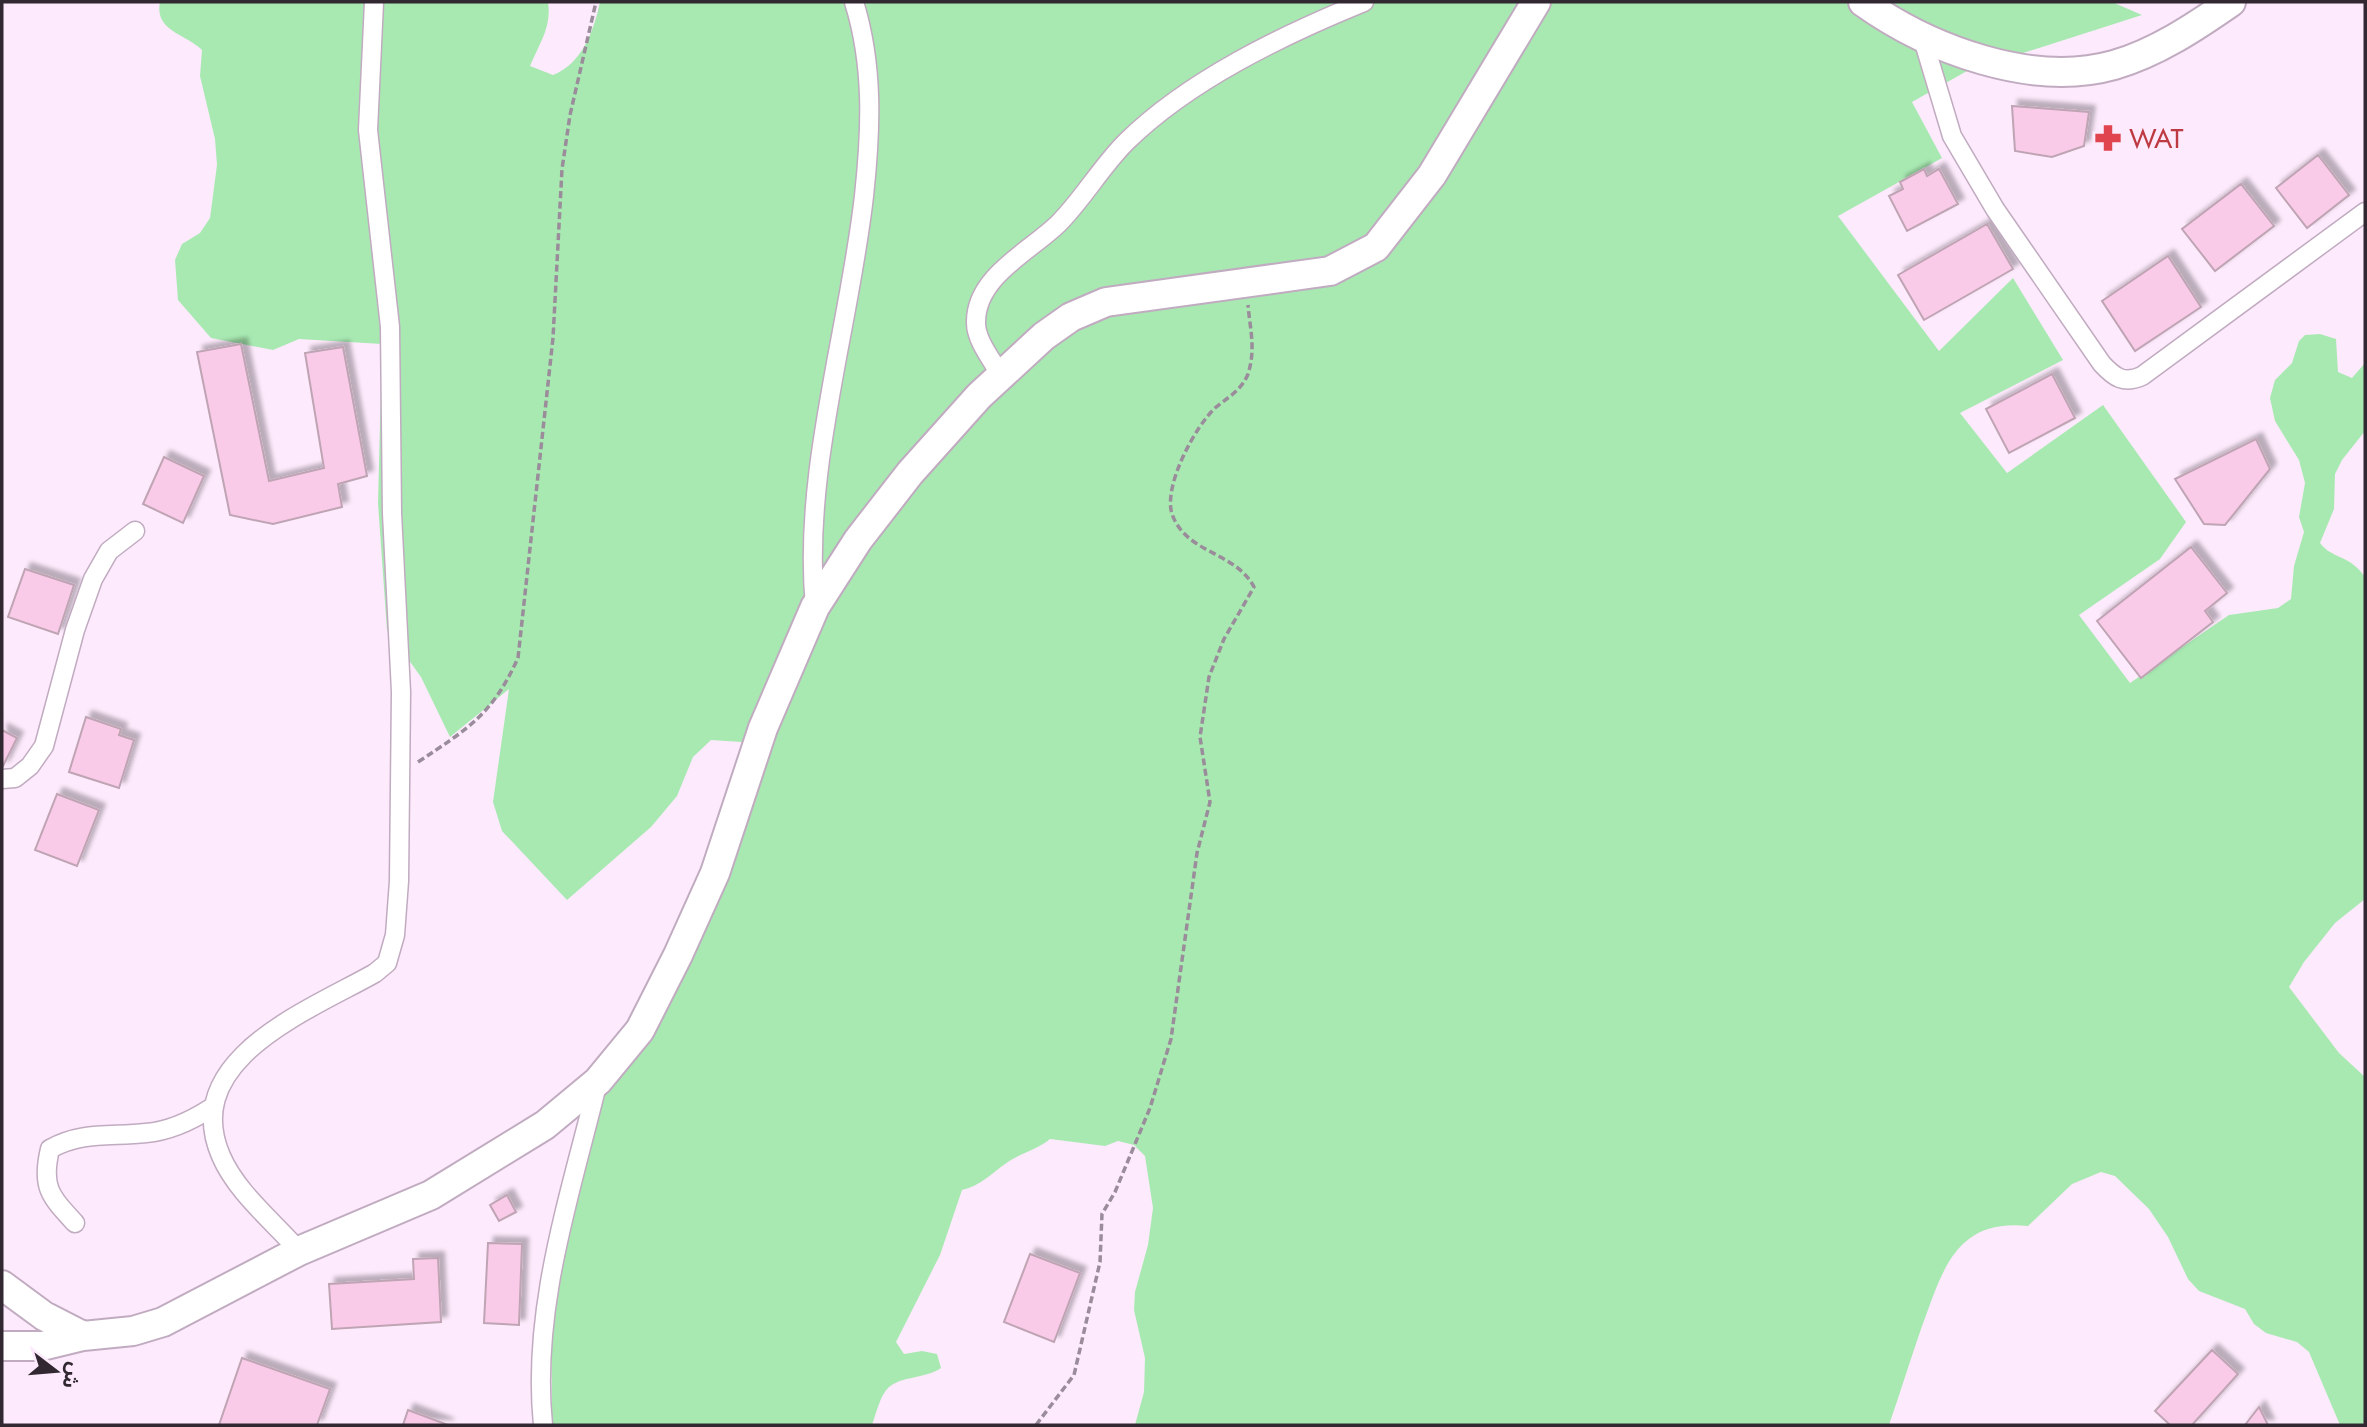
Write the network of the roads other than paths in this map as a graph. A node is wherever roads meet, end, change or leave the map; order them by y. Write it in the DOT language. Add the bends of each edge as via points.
graph roads {
  1 [pos="374,2"];
  2 [pos="854,2"];
  3 [pos="1364,2"];
  4 [pos="1536,2"];
  5 [pos="1863,2"];
  6 [pos="2231,2"];
  7 [pos="1923,36"];
  8 [pos="2365,212"];
  9 [pos="1001,376"];
  10 [pos="135,531"];
  11 [pos="815,607"];
  12 [pos="2,779"];
  13 [pos="598,1081"];
  14 [pos="211,1108"];
  15 [pos="75,1223"];
  16 [pos="299,1251"];
  17 [pos="2,1286"];
  18 [pos="83,1336"];
  19 [pos="2,1346"];
  20 [pos="543,1425"];
  1 -- 14 [label="street" via="368,130 390,327 401,774 393,949 387,963 375,973 271,1032 231,1065"];
  2 -- 11 [label="street" via="868,61 870,141 824,440 813,555"];
  3 -- 9 [label="street" via="1305,26 1191,90 1127,142 1059,223 998,274 981,299 976,324"];
  4 -- 9 [label="main road" via="1432,175 1376,247 1330,271 1106,302 1062,323"];
  5 -- 7 [label="main road"];
  6 -- 7 [label="main road" via="2170,41 2115,65 2078,71 1990,61"];
  7 -- 8 [label="street" via="1952,136 1995,209 2115,378 2132,381 2142,376"];
  9 -- 11 [label="main road" via="910,473 858,540"];
  10 -- 12 [label="street" via="109,551 93,579 44,746 15,778"];
  11 -- 13 [label="main road" via="763,728 715,873 678,955 640,1030"];
  13 -- 16 [label="main road" via="545,1125 431,1195"];
  13 -- 20 [label="street" via="548,1287 540,1345"];
  14 -- 15 [label="street" via="178,1127 91,1135 68,1139 50,1149 44,1173 48,1190"];
  14 -- 16 [label="street" via="221,1155 241,1188"];
  16 -- 18 [label="main road" via="163,1322 133,1331"];
  17 -- 18 [label="main road"];
  18 -- 19 [label="main road" via="42,1346"];
}
